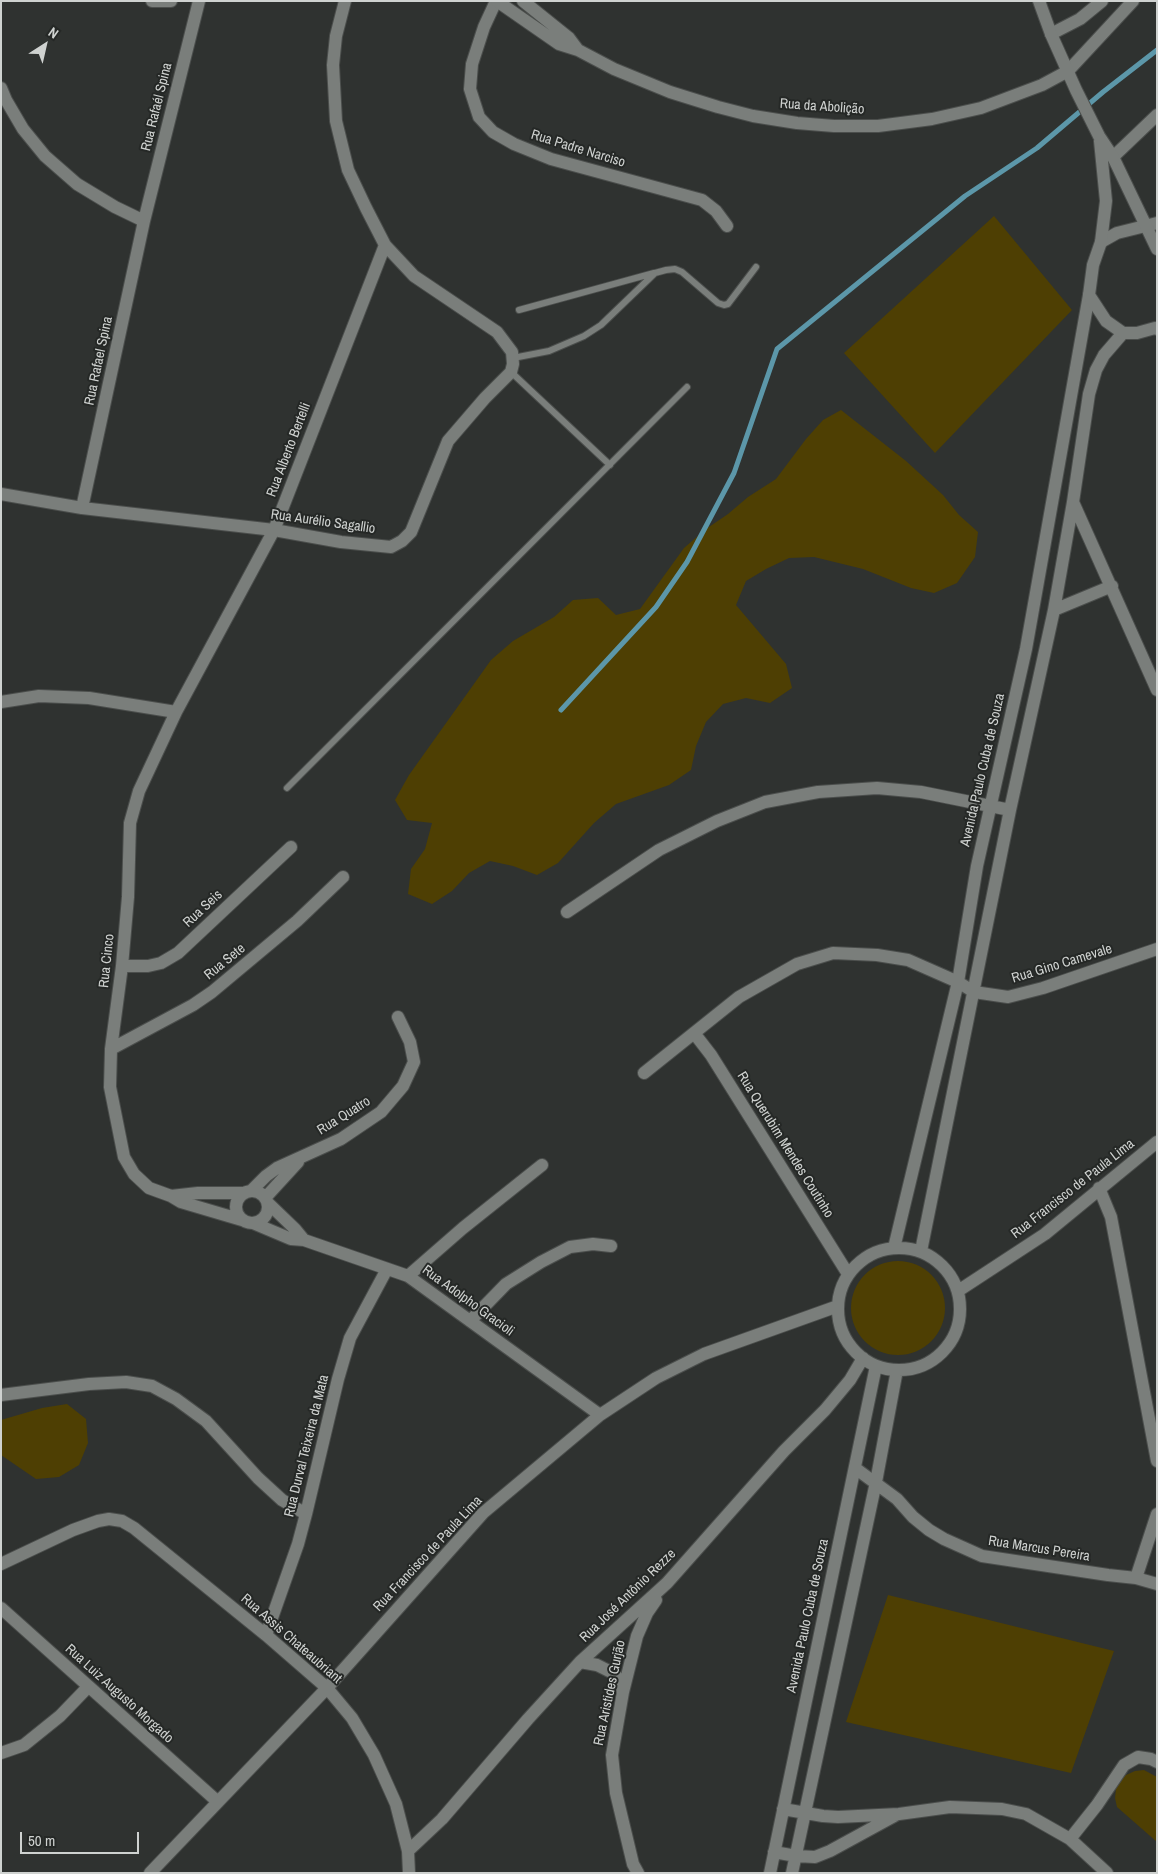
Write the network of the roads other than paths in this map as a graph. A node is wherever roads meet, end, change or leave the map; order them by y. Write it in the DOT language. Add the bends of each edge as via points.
graph roads {
  1 [pos="152,1"];
  2 [pos="171,1"];
  3 [pos="199,1"];
  4 [pos="346,1"];
  5 [pos="497,1"];
  6 [pos="522,1"];
  7 [pos="1038,1"];
  8 [pos="1102,1"];
  9 [pos="1118,1"];
  10 [pos="1133,1"];
  11 [pos="1120,15"];
  12 [pos="1051,34"];
  13 [pos="578,50"];
  14 [pos="1068,71"];
  15 [pos="1,88"];
  16 [pos="1157,116"];
  17 [pos="1097,131"];
  18 [pos="1113,157"];
  19 [pos="144,221"];
  20 [pos="1151,223"];
  21 [pos="727,226"];
  22 [pos="1101,242"];
  23 [pos="385,245"];
  24 [pos="1157,249"];
  25 [pos="756,267"];
  26 [pos="655,273"];
  27 [pos="1089,295"];
  28 [pos="519,310"];
  29 [pos="1156,327"];
  30 [pos="1123,333"];
  31 [pos="513,358"];
  32 [pos="511,372"];
  33 [pos="687,387"];
  34 [pos="610,465"];
  35 [pos="1,494"];
  36 [pos="1073,502"];
  37 [pos="82,508"];
  38 [pos="274,530"];
  39 [pos="1112,586"];
  40 [pos="1054,610"];
  41 [pos="1157,690"];
  42 [pos="1,702"];
  43 [pos="176,712"];
  44 [pos="287,788"];
  45 [pos="989,807"];
  46 [pos="1010,810"];
  47 [pos="291,847"];
  48 [pos="343,877"];
  49 [pos="567,912"];
  50 [pos="1157,949"];
  51 [pos="122,966"];
  52 [pos="958,982"];
  53 [pos="974,992"];
  54 [pos="398,1017"];
  55 [pos="694,1034"];
  56 [pos="111,1049"];
  57 [pos="644,1073"];
  58 [pos="1157,1142"];
  59 [pos="306,1155"];
  60 [pos="542,1165"];
  61 [pos="1099,1188"];
  62 [pos="248,1192"];
  63 [pos="171,1196"];
  64 [pos="266,1201"];
  65 [pos="248,1222"];
  66 [pos="304,1240"];
  67 [pos="611,1246"];
  68 [pos="894,1248"];
  69 [pos="921,1251"];
  70 [pos="387,1269"];
  71 [pos="848,1274"];
  72 [pos="408,1276"];
  73 [pos="958,1291"];
  74 [pos="838,1306"];
  75 [pos="470,1320"];
  76 [pos="863,1358"];
  77 [pos="876,1366"];
  78 [pos="896,1370"];
  79 [pos="1,1395"];
  80 [pos="600,1415"];
  81 [pos="1157,1461"];
  82 [pos="855,1468"];
  83 [pos="876,1482"];
  84 [pos="306,1514"];
  85 [pos="1157,1514"];
  86 [pos="1,1564"];
  87 [pos="1136,1578"];
  88 [pos="668,1583"];
  89 [pos="1157,1584"];
  90 [pos="1,1608"];
  91 [pos="266,1635"];
  92 [pos="580,1662"];
  93 [pos="88,1687"];
  94 [pos="327,1688"];
  95 [pos="623,1692"];
  96 [pos="1,1753"];
  97 [pos="1157,1762"];
  98 [pos="218,1802"];
  99 [pos="783,1809"];
  100 [pos="804,1813"];
  101 [pos="899,1814"];
  102 [pos="1070,1839"];
  103 [pos="182,1840"];
  104 [pos="408,1851"];
  105 [pos="774,1852"];
  106 [pos="796,1856"];
  107 [pos="150,1873"];
  108 [pos="162,1873"];
  109 [pos="409,1873"];
  110 [pos="638,1873"];
  111 [pos="770,1873"];
  112 [pos="792,1873"];
  113 [pos="1106,1873"];
  1 -- 2 [label="street"];
  3 -- 19 [label="street, Rua Rafaél Spina"];
  4 -- 23 [label="street" via="336,36 333,65 336,121 348,170"];
  5 -- 13 [label="street, Rua da Abolição" via="559,44"];
  5 -- 21 [label="street, Rua Padre Narciso" via="472,64 470,89 479,117 493,132 551,159 702,200"];
  6 -- 13 [label="street, Rua da Abolição"];
  7 -- 12 [label="street"];
  8 -- 12 [label="street" via="1080,20"];
  9 -- 11 [label="street"];
  10 -- 11 [label="street, Rua da Abolição"];
  11 -- 14 [label="street, Rua da Abolição"];
  12 -- 14 [label="street"];
  13 -- 14 [label="street, Rua da Abolição" via="670,92 718,107 779,120 834,126 887,125 973,110 1042,85"];
  14 -- 17 [label="street"];
  15 -- 19 [label="street" via="23,129 45,156 77,184"];
  16 -- 18 [label="street"];
  17 -- 18 [label="street"];
  17 -- 22 [label="street, Avenida Paulo Cuba de Souza" via="1106,201"];
  18 -- 20 [label="street"];
  19 -- 37 [label="street, Rua Rafael Spina"];
  20 -- 22 [label="street" via="1117,233"];
  20 -- 24 [label="street"];
  22 -- 27 [label="street, Avenida Paulo Cuba de Souza" via="1093,265"];
  23 -- 31 [label="street" via="414,276 498,332"];
  23 -- 38 [label="street, Rua Alberto Bertelli"];
  25 -- 26 [label="lane" via="724,305 682,272 675,269"];
  26 -- 28 [label="lane"];
  26 -- 31 [label="lane" via="601,325 584,336 549,351"];
  27 -- 30 [label="street" via="1106,321"];
  27 -- 45 [label="street, Avenida Paulo Cuba de Souza" via="1027,639"];
  29 -- 30 [label="street" via="1137,333"];
  30 -- 36 [label="street" via="1104,355 1091,386"];
  31 -- 32 [label="street"];
  32 -- 34 [label="lane"];
  32 -- 38 [label="street, Rua Aurélio Sagallio" via="448,441 419,515 402,542 391,547"];
  33 -- 34 [label="lane"];
  34 -- 44 [label="lane"];
  35 -- 37 [label="street, Rua Aurélio Sagallio"];
  36 -- 39 [label="street"];
  36 -- 40 [label="street"];
  37 -- 38 [label="street, Rua Aurélio Sagallio"];
  38 -- 43 [label="street, Rua Alberto Bertelli"];
  39 -- 40 [label="street"];
  39 -- 41 [label="street"];
  40 -- 46 [label="street"];
  42 -- 43 [label="street" via="39,696 89,698"];
  43 -- 51 [label="street, Rua Cinco" via="140,791 130,823"];
  45 -- 46 [label="street"];
  45 -- 49 [label="street" via="921,792 877,788 818,792 765,802 717,821 660,850"];
  45 -- 52 [label="street, Avenida Paulo Cuba de Souza"];
  46 -- 53 [label="street"];
  47 -- 51 [label="street, Rua Seis" via="178,953 161,963"];
  48 -- 56 [label="street, Rua Sete" via="297,921 212,992"];
  50 -- 53 [label="street, Rua Gino Camevale" via="1017,995 1008,997"];
  51 -- 56 [label="street, Rua Cinco"];
  52 -- 53 [label="street"];
  52 -- 55 [label="street" via="908,960 833,953 797,964 740,997"];
  52 -- 68 [label="street, Avenida Paulo Cuba de Souza"];
  53 -- 69 [label="street"];
  54 -- 59 [label="street, Rua Quatro" via="410,1042 414,1062 403,1086 381,1112 341,1139"];
  55 -- 57 [label="street"];
  55 -- 71 [label="street, Rua Querubim Mendes Coutinho"];
  56 -- 63 [label="street, Rua Cinco" via="110,1087 124,1158 134,1174 149,1188"];
  58 -- 61 [label="street, Rua Francisco de Paula Lima"];
  59 -- 62 [label="street, Rua Quatro" via="277,1168"];
  59 -- 64 [label="street, Rua Quatro"];
  60 -- 72 [label="street"];
  61 -- 73 [label="street, Rua Francisco de Paula Lima" via="1045,1234"];
  61 -- 81 [label="street" via="1111,1216"];
  62 -- 63 [label="street, Rua Cinco"];
  62 -- 64 [label="street" via="261,1194"];
  62 -- 65 [label="street" via="240,1196 236,1206 236,1212"];
  63 -- 65 [label="street, Rua Cinco"];
  64 -- 65 [label="street" via="267,1213 263,1219"];
  64 -- 66 [label="street, Rua Adolpho Gracioli"];
  65 -- 66 [label="street, Rua Adolpho Gracioli" via="291,1239"];
  66 -- 70 [label="street, Rua Adolpho Gracioli"];
  67 -- 75 [label="street" via="570,1247 541,1262 506,1284"];
  68 -- 69 [label="street"];
  68 -- 71 [label="street" via="876,1252"];
  69 -- 73 [label="street" via="940,1264"];
  70 -- 72 [label="street, Rua Adolpho Gracioli"];
  70 -- 84 [label="street, Rua Durval Teixeira da Mata" via="350,1338"];
  71 -- 74 [label="street"];
  72 -- 75 [label="street, Rua Adolpho Gracioli"];
  73 -- 78 [label="street" via="957,1330 948,1346 934,1360 916,1368"];
  74 -- 76 [label="street" via="840,1326 849,1344"];
  74 -- 80 [label="street, Rua Francisco de Paula Lima" via="704,1354 656,1378"];
  75 -- 80 [label="street, Rua Adolpho Gracioli"];
  76 -- 77 [label="street"];
  76 -- 88 [label="street, Rua José Antônio Rezze" via="825,1410 784,1451"];
  77 -- 78 [label="street"];
  77 -- 82 [label="street, Avenida Paulo Cuba de Souza"];
  78 -- 83 [label="street"];
  79 -- 84 [label="street" via="89,1384 126,1382 152,1386 206,1421 258,1478 282,1500"];
  80 -- 94 [label="street, Rua Francisco de Paula Lima" via="483,1513"];
  82 -- 83 [label="street, Rua Marcus Pereira"];
  82 -- 99 [label="street, Avenida Paulo Cuba de Souza"];
  83 -- 87 [label="street, Rua Marcus Pereira" via="929,1530 982,1556"];
  83 -- 100 [label="street"];
  84 -- 91 [label="street, Rua Durval Teixeira da Mata"];
  85 -- 87 [label="street"];
  86 -- 91 [label="street, Rua Assis Chateaubriant" via="98,1521 122,1522 134,1528"];
  87 -- 89 [label="street, Rua Marcus Pereira"];
  88 -- 92 [label="street, Rua José Antônio Rezze"];
  88 -- 95 [label="street, Rua Aristides Gurjão" via="647,1613 637,1636"];
  90 -- 93 [label="street, Rua Luiz Augusto Morgado"];
  91 -- 94 [label="street, Rua Assis Chateaubriant"];
  92 -- 95 [label="street" via="597,1664 615,1674"];
  92 -- 104 [label="street, Rua José Antônio Rezze" via="442,1819"];
  93 -- 96 [label="street" via="60,1716 24,1745"];
  93 -- 98 [label="street, Rua Luiz Augusto Morgado"];
  94 -- 98 [label="street, Rua Francisco de Paula Lima"];
  94 -- 104 [label="street, Rua Assis Chateaubriant" via="352,1718 374,1755 396,1804"];
  95 -- 110 [label="street, Rua Aristides Gurjão" via="612,1756 616,1793"];
  97 -- 102 [label="street" via="1138,1757 1124,1765"];
  98 -- 103 [label="street, Rua Francisco de Paula Lima"];
  99 -- 100 [label="street"];
  99 -- 105 [label="street, Avenida Paulo Cuba de Souza"];
  100 -- 101 [label="street" via="838,1816"];
  100 -- 106 [label="street"];
  101 -- 102 [label="street" via="950,1807 1002,1809 1026,1814"];
  101 -- 106 [label="street" via="830,1852 815,1857"];
  102 -- 113 [label="street"];
  103 -- 107 [label="street, Rua Francisco de Paula Lima"];
  103 -- 108 [label="street"];
  104 -- 109 [label="street, Rua Assis Chateaubriant"];
  105 -- 106 [label="street"];
  105 -- 111 [label="street, Avenida Paulo Cuba de Souza"];
  106 -- 112 [label="street"];
}
